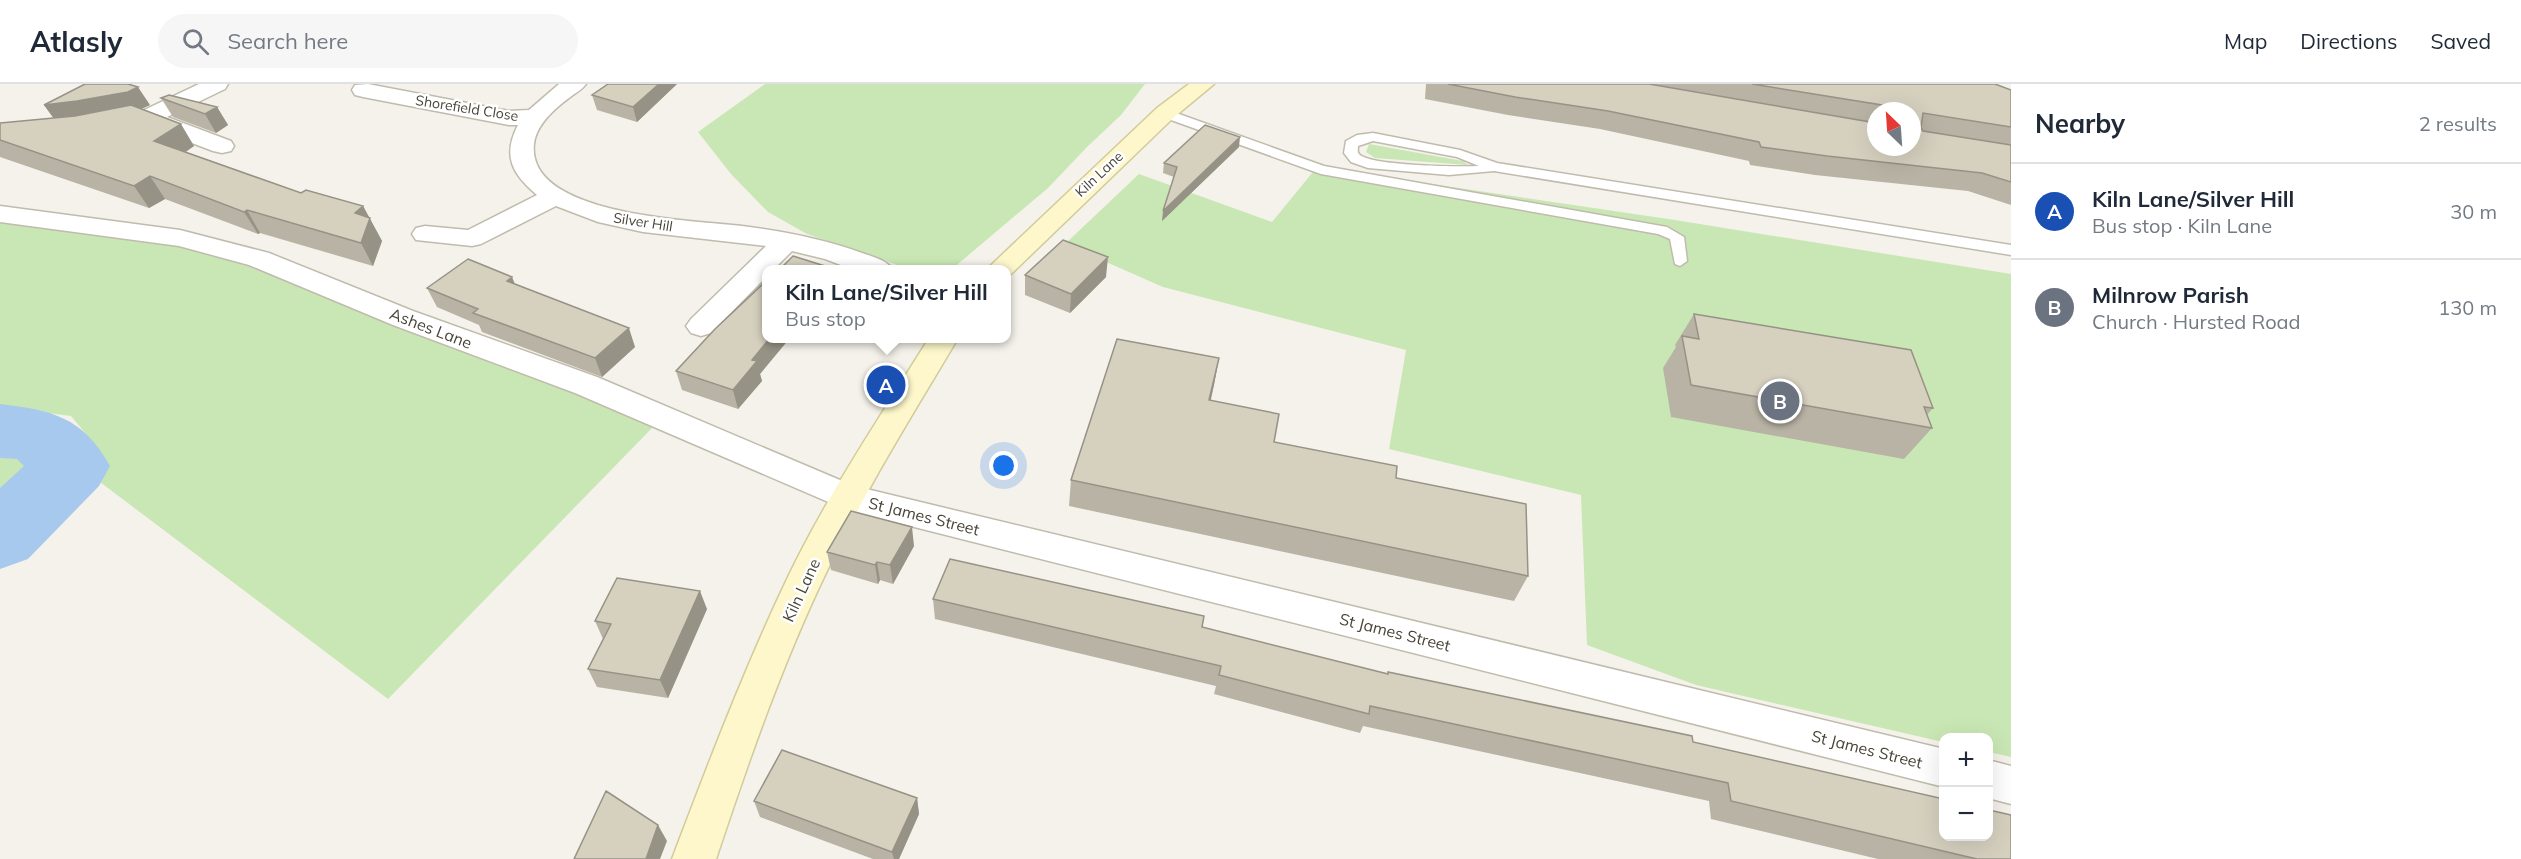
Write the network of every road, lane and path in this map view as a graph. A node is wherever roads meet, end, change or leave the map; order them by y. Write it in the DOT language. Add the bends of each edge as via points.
graph roads {
  1 [pos="217,84"];
  2 [pos="575,84"];
  3 [pos="1203,84"];
  4 [pos="363,90"];
  5 [pos="1165,113"];
  6 [pos="535,117"];
  7 [pos="147,118"];
  8 [pos="90,129"];
  9 [pos="222,146"];
  10 [pos="1494,167"];
  11 [pos="556,196"];
  12 [pos="0,214"];
  13 [pos="425,234"];
  14 [pos="785,242"];
  15 [pos="2011,250"];
  16 [pos="1680,261"];
  17 [pos="866,265"];
  18 [pos="1004,265"];
  19 [pos="701,326"];
  20 [pos="942,343"];
  21 [pos="848,497"];
  22 [pos="1939,767"];
  23 [pos="1993,780"];
  24 [pos="2011,785"];
  25 [pos="694,859"];
  1 -- 7 [label="street"];
  2 -- 6 [label="street, Silver Hill"];
  3 -- 5 [label="main road, Kiln Lane"];
  4 -- 6 [label="street, Shorefield Close" via="509,118"];
  5 -- 16 [label="lane" via="1321,170 1662,230 1677,237"];
  5 -- 18 [label="main road, Kiln Lane"];
  6 -- 11 [label="street, Silver Hill" via="523,140 522,164 535,182"];
  7 -- 8 [label="street"];
  7 -- 9 [label="street"];
  10 -- 10 [label="lane" via="1460,154 1372,137 1351,144 1356,159 1368,164 1463,170"];
  10 -- 15 [label="lane"];
  11 -- 13 [label="street" via="472,238"];
  11 -- 14 [label="street, Silver Hill" via="600,215 644,224"];
  12 -- 21 [label="street, Ashes Lane" via="180,238 258,259 403,318 586,385"];
  14 -- 17 [label="street, Silver Hill" via="828,251"];
  14 -- 19 [label="street"];
  20 -- 21 [label="main road, Kiln Lane"];
  21 -- 22 [label="street, St James Street"];
  21 -- 25 [label="main road, Kiln Lane" via="806,577 736,741"];
  23 -- 24 [label="street"];
}
